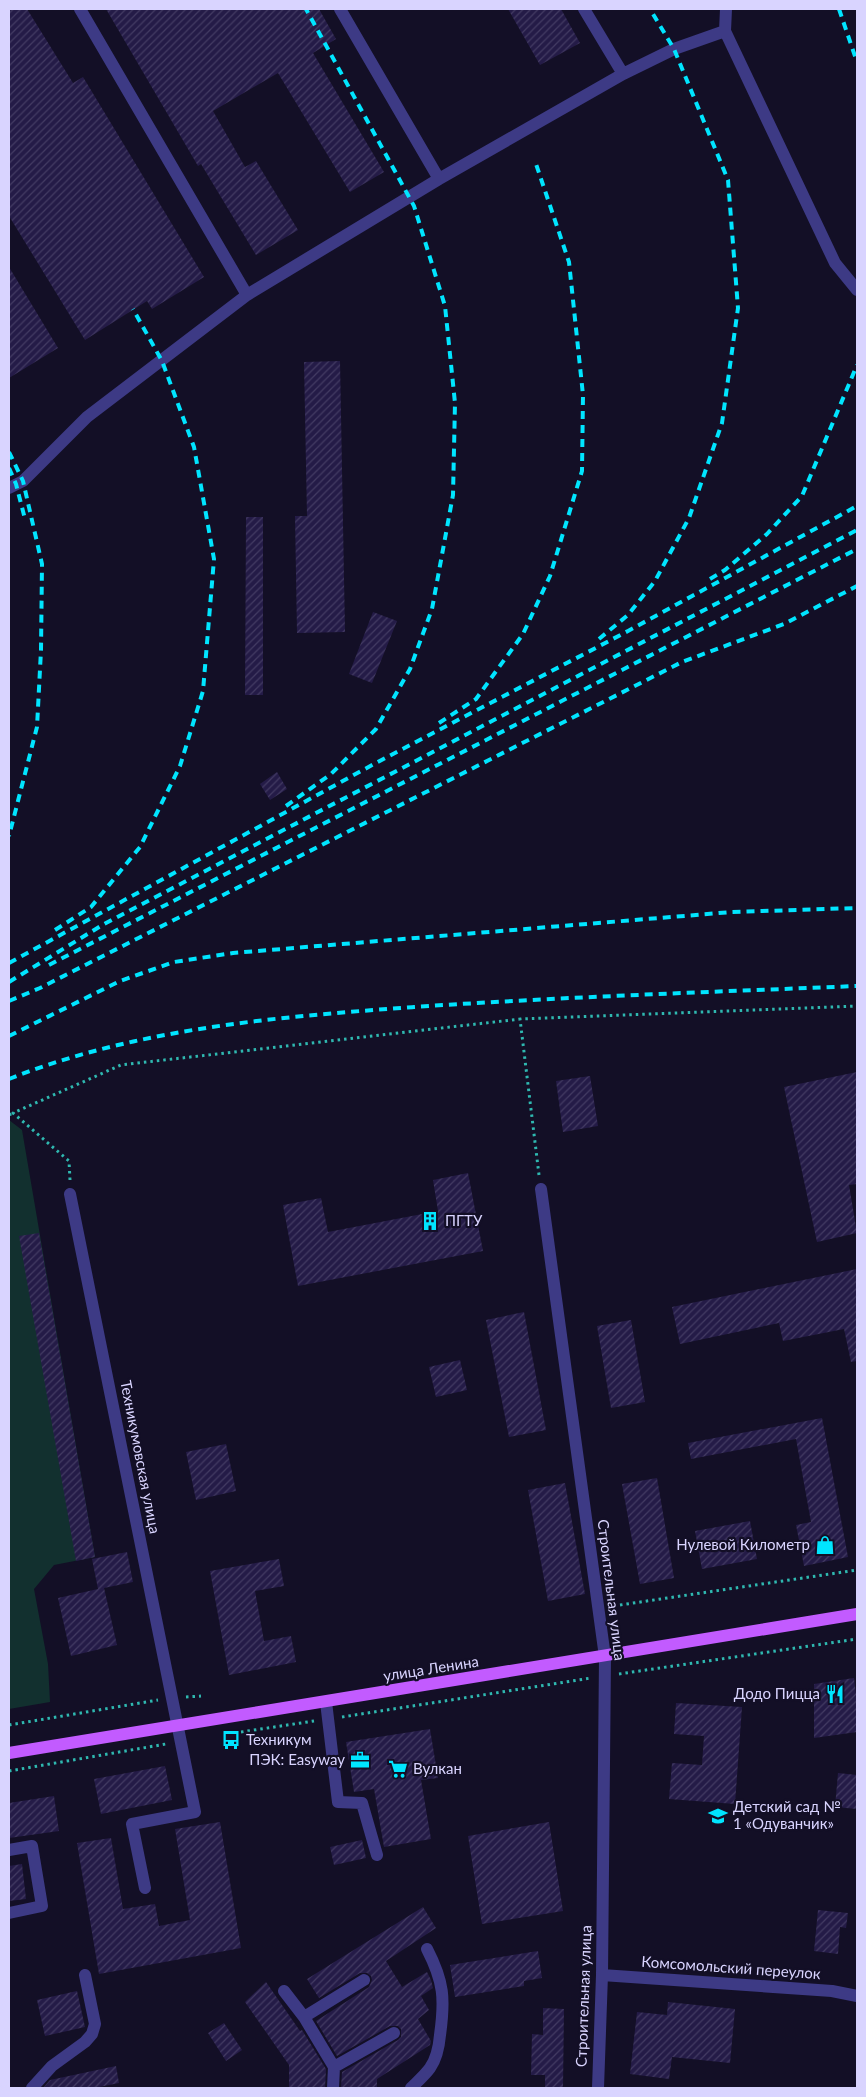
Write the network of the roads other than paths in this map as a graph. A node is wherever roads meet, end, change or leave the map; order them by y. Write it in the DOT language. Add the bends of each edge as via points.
graph roads {
  1 [pos="80,9"];
  2 [pos="340,9"];
  3 [pos="584,9"];
  4 [pos="726,9"];
  5 [pos="725,31"];
  6 [pos="623,74"];
  7 [pos="439,180"];
  8 [pos="857,290"];
  9 [pos="247,295"];
  10 [pos="9,488"];
  11 [pos="541,1189"];
  12 [pos="70,1197"];
  13 [pos="857,1614"];
  14 [pos="605,1657"];
  15 [pos="326,1702"];
  16 [pos="178,1726"];
  17 [pos="9,1753"];
  18 [pos="9,1850"];
  19 [pos="377,1855"];
  20 [pos="144,1888"];
  21 [pos="9,1913"];
  22 [pos="426,1949"];
  23 [pos="85,1975"];
  24 [pos="602,1975"];
  25 [pos="364,1980"];
  26 [pos="284,1991"];
  27 [pos="857,1996"];
  28 [pos="304,2017"];
  29 [pos="394,2033"];
  30 [pos="334,2067"];
  31 [pos="32,2088"];
  32 [pos="333,2088"];
  33 [pos="411,2088"];
  34 [pos="598,2088"];
  1 -- 9 [label="street"];
  2 -- 7 [label="street"];
  3 -- 6 [label="street"];
  4 -- 5 [label="street"];
  5 -- 6 [label="street" via="674,49"];
  5 -- 8 [label="street" via="835,263"];
  6 -- 7 [label="street"];
  7 -- 9 [label="street"];
  9 -- 10 [label="street" via="87,417 23,480"];
  11 -- 14 [label="street, Строительная улица"];
  12 -- 16 [label="street, Техникумовская улица"];
  13 -- 14 [label="main road, улица Ленина"];
  14 -- 15 [label="main road, улица Ленина"];
  14 -- 24 [label="street, Строительная улица"];
  15 -- 16 [label="main road, улица Ленина"];
  15 -- 19 [label="street" via="338,1802 362,1803"];
  16 -- 17 [label="main road, улица Ленина"];
  16 -- 20 [label="street, Техникумовская улица" via="195,1812 132,1824"];
  18 -- 21 [label="street" via="32,1846 42,1906"];
  22 -- 33 [label="street" via="442,1990 444,2011 438,2052 430,2068"];
  23 -- 31 [label="street" via="95,2024 92,2034 52,2066"];
  24 -- 27 [label="street, Комсомольский переулок" via="832,1991"];
  24 -- 34 [label="street, Строительная улица"];
  25 -- 28 [label="street"];
  26 -- 28 [label="street"];
  28 -- 30 [label="street"];
  29 -- 30 [label="street"];
  30 -- 32 [label="street"];
}
